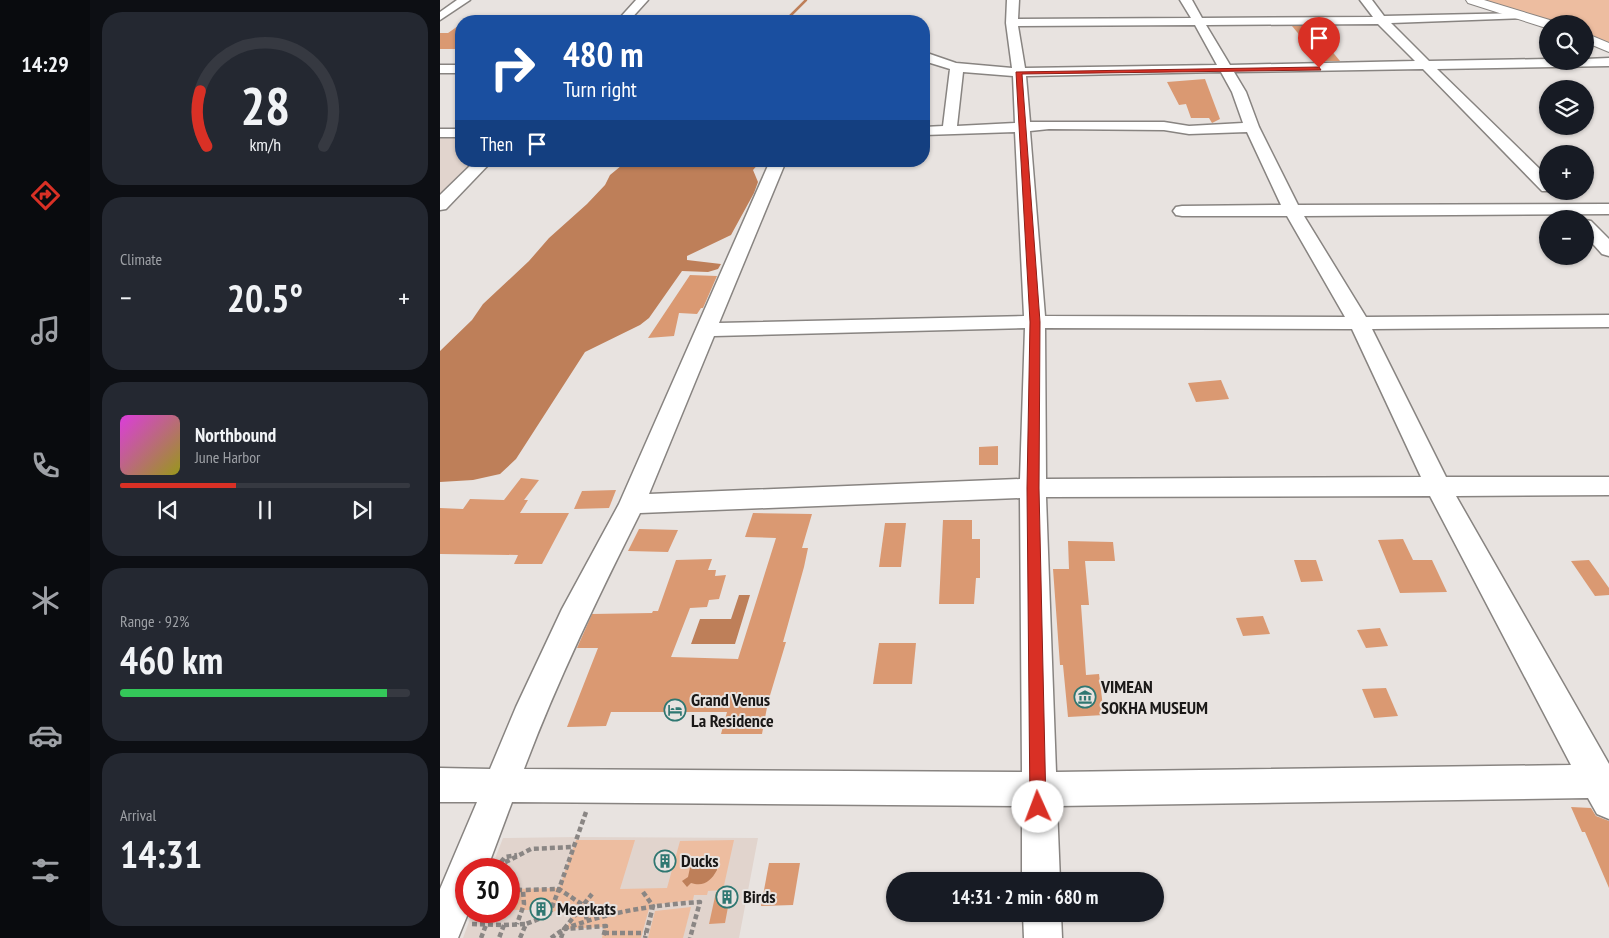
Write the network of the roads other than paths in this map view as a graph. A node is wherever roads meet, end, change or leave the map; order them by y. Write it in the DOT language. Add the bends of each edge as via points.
graph roads {
  1 [pos="463,0"];
  2 [pos="642,0"];
  3 [pos="1013,0"];
  4 [pos="1186,0"];
  5 [pos="1366,0"];
  6 [pos="1472,0"];
  7 [pos="440,1"];
  8 [pos="628,15"];
  9 [pos="1523,16"];
  10 [pos="440,17"];
  11 [pos="1197,20"];
  12 [pos="1381,20"];
  13 [pos="1539,21"];
  14 [pos="1012,22"];
  15 [pos="1594,41"];
  16 [pos="1609,48"];
  17 [pos="930,59"];
  18 [pos="1609,62"];
  19 [pos="955,66"];
  20 [pos="1429,66"];
  21 [pos="440,69"];
  22 [pos="455,69"];
  23 [pos="1228,70"];
  24 [pos="930,71"];
  25 [pos="1019,72"];
  26 [pos="1022,126"];
  27 [pos="1252,127"];
  28 [pos="930,131"];
  29 [pos="949,131"];
  30 [pos="440,133"];
  31 [pos="455,133"];
  32 [pos="478,167"];
  33 [pos="775,167"];
  34 [pos="1539,178"];
  35 [pos="1561,200"];
  36 [pos="440,205"];
  37 [pos="1609,209"];
  38 [pos="1292,210"];
  39 [pos="1570,210"];
  40 [pos="1182,211"];
  41 [pos="1594,211"];
  42 [pos="1539,214"];
  43 [pos="1594,234"];
  44 [pos="1609,250"];
  45 [pos="1609,321"];
  46 [pos="1035,322"];
  47 [pos="1359,323"];
  48 [pos="707,330"];
  49 [pos="1609,486"];
  50 [pos="1438,487"];
  51 [pos="1033,488"];
  52 [pos="632,504"];
  53 [pos="440,785"];
  54 [pos="503,785"];
  55 [pos="1606,788"];
  56 [pos="1038,789"];
  57 [pos="485,858"];
  58 [pos="1041,872"];
  59 [pos="455,911"];
  60 [pos="1042,922"];
  61 [pos="442,931"];
  62 [pos="1042,938"];
  1 -- 7 [label="street"];
  1 -- 10 [label="street"];
  2 -- 8 [label="street"];
  3 -- 14 [label="street"];
  4 -- 11 [label="street"];
  5 -- 12 [label="street"];
  6 -- 9 [label="main road"];
  9 -- 12 [label="street"];
  9 -- 13 [label="main road"];
  11 -- 12 [label="street"];
  11 -- 14 [label="street"];
  11 -- 23 [label="street"];
  12 -- 20 [label="street"];
  14 -- 25 [label="street"];
  15 -- 16 [label="main road"];
  17 -- 19 [label="street"];
  18 -- 20 [label="street"];
  19 -- 24 [label="street"];
  19 -- 25 [label="street"];
  19 -- 29 [label="street"];
  20 -- 23 [label="street"];
  20 -- 34 [label="street"];
  21 -- 22 [label="street"];
  23 -- 25 [label="street"];
  23 -- 27 [label="street"];
  25 -- 26 [label="street"];
  26 -- 27 [label="street" via="1164,126 1189,130"];
  26 -- 29 [label="street"];
  26 -- 46 [label="street"];
  27 -- 38 [label="street"];
  28 -- 29 [label="street"];
  30 -- 31 [label="street"];
  32 -- 36 [label="street"];
  33 -- 48 [label="street"];
  35 -- 39 [label="street"];
  37 -- 41 [label="street"];
  38 -- 40 [label="street"];
  38 -- 42 [label="street"];
  38 -- 47 [label="street"];
  43 -- 44 [label="street"];
  45 -- 47 [label="street"];
  46 -- 47 [label="street"];
  46 -- 48 [label="street"];
  46 -- 51 [label="street"];
  47 -- 50 [label="street"];
  48 -- 52 [label="street"];
  49 -- 50 [label="street"];
  50 -- 51 [label="street"];
  50 -- 55 [label="street"];
  51 -- 52 [label="street"];
  51 -- 56 [label="street"];
  52 -- 54 [label="street" via="577,609 527,718"];
  53 -- 54 [label="street"];
  54 -- 56 [label="street"];
  54 -- 57 [label="street"];
  55 -- 56 [label="street"];
  56 -- 58 [label="street"];
  59 -- 61 [label="street"];
  60 -- 62 [label="street"];
}
